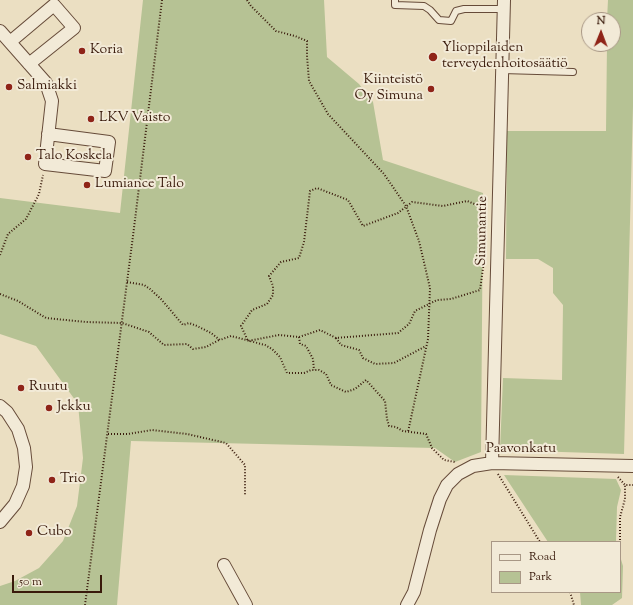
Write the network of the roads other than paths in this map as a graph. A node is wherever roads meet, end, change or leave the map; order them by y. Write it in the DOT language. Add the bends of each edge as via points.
graph roads {
  1 [pos="395,0"];
  2 [pos="504,5"];
  3 [pos="0,31"];
  4 [pos="10,42"];
  5 [pos="29,64"];
  6 [pos="502,70"];
  7 [pos="573,72"];
  8 [pos="48,134"];
  9 [pos="0,406"];
  10 [pos="492,463"];
  11 [pos="633,466"];
  12 [pos="0,522"];
  13 [pos="224,565"];
  14 [pos="246,605"];
  15 [pos="407,605"];
  1 -- 2 [label="lane" via="395,5 424,6 439,20 451,20 456,11 464,8"];
  2 -- 6 [label="street, Simunantie"];
  3 -- 4 [label="street"];
  4 -- 5 [label="street"];
  4 -- 5 [label="street" via="54,5 74,28"];
  5 -- 8 [label="street" via="46,83 52,101"];
  6 -- 7 [label="lane"];
  6 -- 10 [label="street, Simunantie"];
  8 -- 8 [label="street" via="45,164 105,171 109,142"];
  9 -- 12 [label="street" via="18,429 26,467 23,486 15,504"];
  10 -- 11 [label="street, Paavonkatu"];
  10 -- 15 [label="street, Paavonkatu" via="473,466 458,474 447,485 430,530 414,592"];
  13 -- 14 [label="street"];
}
